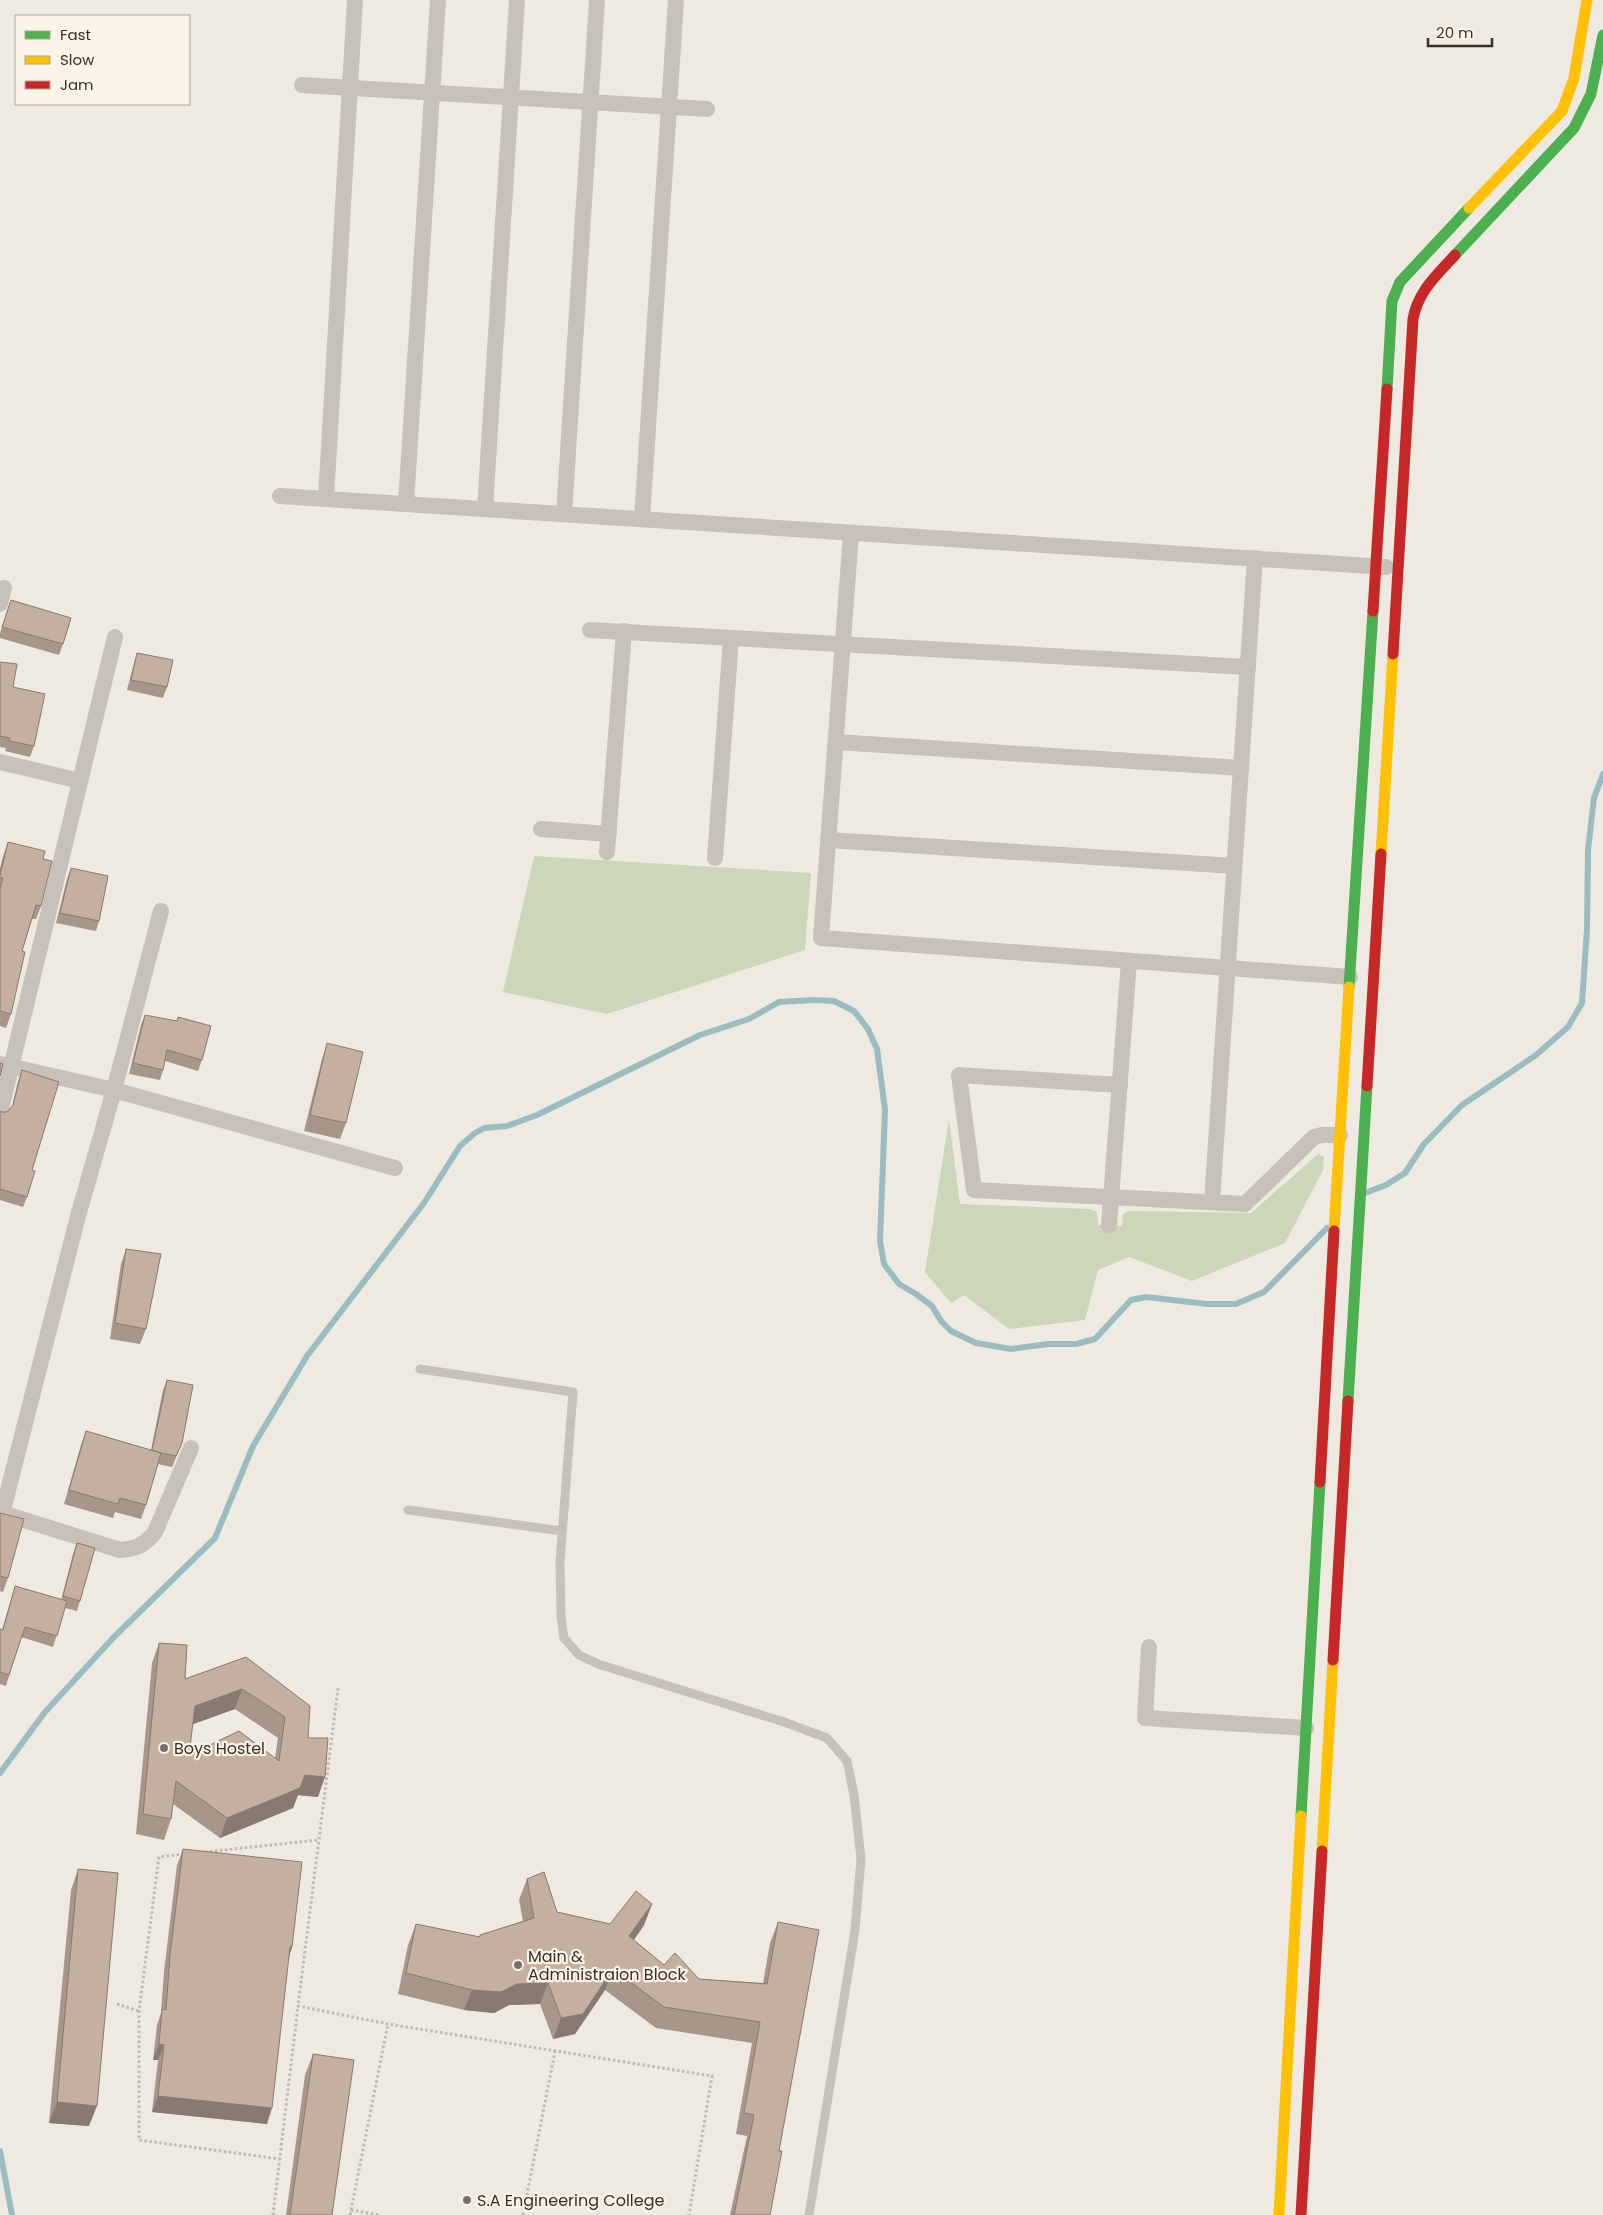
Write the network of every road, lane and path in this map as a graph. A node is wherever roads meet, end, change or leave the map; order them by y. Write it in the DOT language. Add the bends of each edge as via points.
graph roads {
  1 [pos="355,0"];
  2 [pos="438,0"];
  3 [pos="517,0"];
  4 [pos="597,0"];
  5 [pos="676,0"];
  6 [pos="1587,0"];
  7 [pos="1603,35"];
  8 [pos="1575,72"];
  9 [pos="1599,81"];
  10 [pos="302,85"];
  11 [pos="350,88"];
  12 [pos="432,93"];
  13 [pos="511,98"];
  14 [pos="590,103"];
  15 [pos="668,107"];
  16 [pos="707,110"];
  17 [pos="280,496"];
  18 [pos="326,499"];
  19 [pos="406,504"];
  20 [pos="485,509"];
  21 [pos="564,514"];
  22 [pos="642,519"];
  23 [pos="851,532"];
  24 [pos="1256,558"];
  25 [pos="1376,566"];
  26 [pos="1399,567"];
  27 [pos="4,588"];
  28 [pos="0,604"];
  29 [pos="590,630"];
  30 [pos="624,631"];
  31 [pos="115,637"];
  32 [pos="731,638"];
  33 [pos="843,644"];
  34 [pos="1248,667"];
  35 [pos="836,742"];
  36 [pos="0,762"];
  37 [pos="1241,768"];
  38 [pos="80,781"];
  39 [pos="541,829"];
  40 [pos="609,834"];
  41 [pos="829,840"];
  42 [pos="607,852"];
  43 [pos="715,858"];
  44 [pos="1234,866"];
  45 [pos="161,911"];
  46 [pos="1129,961"];
  47 [pos="1228,969"];
  48 [pos="1350,977"];
  49 [pos="6,1065"];
  50 [pos="1120,1085"];
  51 [pos="114,1090"];
  52 [pos="0,1113"];
  53 [pos="1340,1135"];
  54 [pos="395,1168"];
  55 [pos="1112,1197"];
  56 [pos="1212,1202"];
  57 [pos="1110,1225"];
  58 [pos="420,1369"];
  59 [pos="191,1448"];
  60 [pos="408,1510"];
  61 [pos="1,1513"];
  62 [pos="562,1531"];
  63 [pos="1149,1647"];
  64 [pos="338,1688"];
  65 [pos="1306,1728"];
  66 [pos="319,1840"];
  67 [pos="197,1853"];
  68 [pos="187,1854"];
  69 [pos="117,2004"];
  70 [pos="298,2006"];
  71 [pos="139,2011"];
  72 [pos="388,2024"];
  73 [pos="555,2051"];
  74 [pos="280,2159"];
  75 [pos="351,2210"];
  76 [pos="273,2215"];
  77 [pos="350,2215"];
  78 [pos="380,2215"];
  79 [pos="525,2215"];
  80 [pos="689,2215"];
  81 [pos="809,2215"];
  82 [pos="1279,2215"];
  83 [pos="1301,2215"];
  1 -- 11 [label="street"];
  2 -- 12 [label="street"];
  3 -- 13 [label="street"];
  4 -- 14 [label="street"];
  5 -- 15 [label="street"];
  6 -- 8 [label="street"];
  7 -- 9 [label="street"];
  8 -- 9 [label="street"];
  8 -- 25 [label="street" via="1562,112 1408,273 1394,293"];
  9 -- 26 [label="street" via="1584,112 1564,141 1435,275 1419,296 1412,334"];
  10 -- 11 [label="street"];
  11 -- 12 [label="street"];
  11 -- 18 [label="street"];
  12 -- 13 [label="street"];
  12 -- 19 [label="street"];
  13 -- 14 [label="street"];
  13 -- 20 [label="street"];
  14 -- 15 [label="street"];
  14 -- 21 [label="street"];
  15 -- 16 [label="street"];
  15 -- 22 [label="street"];
  17 -- 18 [label="street"];
  18 -- 19 [label="street"];
  19 -- 20 [label="street"];
  20 -- 21 [label="street"];
  21 -- 22 [label="street"];
  22 -- 23 [label="street"];
  23 -- 24 [label="street"];
  23 -- 33 [label="street"];
  24 -- 25 [label="street"];
  24 -- 34 [label="street"];
  25 -- 26 [label="street"];
  25 -- 48 [label="street"];
  26 -- 83 [label="street" via="1362,1147"];
  27 -- 28 [label="street"];
  29 -- 30 [label="street"];
  30 -- 32 [label="street"];
  30 -- 40 [label="street"];
  31 -- 38 [label="street"];
  32 -- 33 [label="street"];
  32 -- 43 [label="street"];
  33 -- 34 [label="street"];
  33 -- 35 [label="street"];
  34 -- 37 [label="street"];
  35 -- 37 [label="street"];
  35 -- 41 [label="street"];
  36 -- 38 [label="street"];
  37 -- 44 [label="street"];
  38 -- 49 [label="street"];
  39 -- 40 [label="street"];
  40 -- 42 [label="street"];
  41 -- 44 [label="street"];
  41 -- 46 [label="street" via="821,938"];
  44 -- 47 [label="street"];
  45 -- 51 [label="street"];
  46 -- 47 [label="street"];
  46 -- 50 [label="street"];
  47 -- 48 [label="street"];
  47 -- 56 [label="street"];
  48 -- 53 [label="street"];
  49 -- 51 [label="street"];
  49 -- 52 [label="street"];
  50 -- 55 [label="street"];
  50 -- 55 [label="street" via="959,1075 974,1190"];
  51 -- 54 [label="street"];
  51 -- 61 [label="street"];
  53 -- 56 [label="street" via="1314,1137 1245,1204"];
  53 -- 65 [label="street"];
  55 -- 56 [label="street"];
  55 -- 57 [label="street"];
  58 -- 62 [label="lane" via="573,1392"];
  59 -- 61 [label="street" via="155,1532 148,1542 134,1550 120,1550"];
  60 -- 62 [label="lane"];
  62 -- 81 [label="lane" via="561,1617 564,1638 579,1655 598,1664 827,1738 847,1761 861,1859 856,1922"];
  63 -- 65 [label="street" via="1145,1718"];
  64 -- 66 [label="path"];
  65 -- 82 [label="street"];
  66 -- 67 [label="path"];
  66 -- 70 [label="path"];
  68 -- 71 [label="path" via="159,1857"];
  69 -- 71 [label="path"];
  70 -- 72 [label="path"];
  70 -- 74 [label="path"];
  71 -- 74 [label="path" via="139,2140"];
  72 -- 73 [label="path"];
  72 -- 75 [label="path"];
  73 -- 79 [label="path"];
  73 -- 80 [label="path" via="712,2076"];
  74 -- 76 [label="path"];
  75 -- 77 [label="path"];
  75 -- 78 [label="path"];
}
